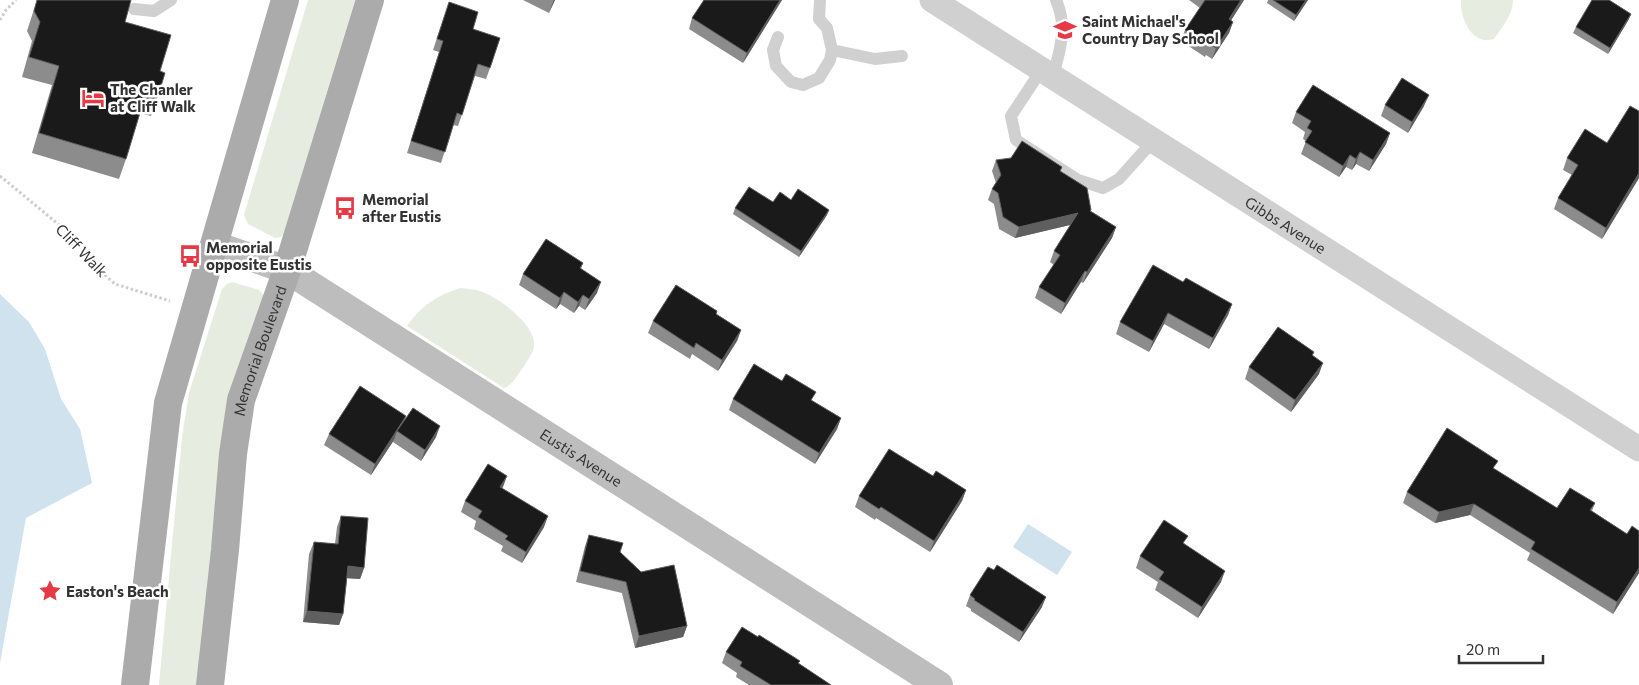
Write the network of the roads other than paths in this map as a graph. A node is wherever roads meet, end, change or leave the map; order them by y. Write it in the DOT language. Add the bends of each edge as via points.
graph roads {
  1 [pos="170,0"];
  2 [pos="285,0"];
  3 [pos="370,0"];
  4 [pos="820,0"];
  5 [pos="1056,0"];
  6 [pos="937,1"];
  7 [pos="134,9"];
  8 [pos="778,36"];
  9 [pos="832,50"];
  10 [pos="902,56"];
  11 [pos="1047,73"];
  12 [pos="1154,140"];
  13 [pos="215,244"];
  14 [pos="287,270"];
  15 [pos="1639,449"];
  16 [pos="135,685"];
  17 [pos="210,685"];
  18 [pos="940,685"];
  1 -- 7 [label="lane" via="154,11"];
  2 -- 13 [label="main road"];
  3 -- 14 [label="main road, Memorial Boulevard"];
  4 -- 9 [label="lane" via="819,19 827,28"];
  5 -- 11 [label="lane" via="1063,37"];
  6 -- 11 [label="street, Gibbs Avenue"];
  8 -- 9 [label="lane" via="773,50 776,66 791,82 803,85 819,78"];
  9 -- 10 [label="lane" via="875,59"];
  11 -- 12 [label="street, Gibbs Avenue"];
  11 -- 12 [label="lane" via="1011,116 1016,140 1078,180 1103,188 1119,179"];
  12 -- 15 [label="street, Gibbs Avenue"];
  13 -- 14 [label="street, Eustis Avenue"];
  13 -- 16 [label="main road" via="168,403"];
  14 -- 17 [label="main road, Memorial Boulevard" via="241,400"];
  14 -- 18 [label="street, Eustis Avenue"];
}
